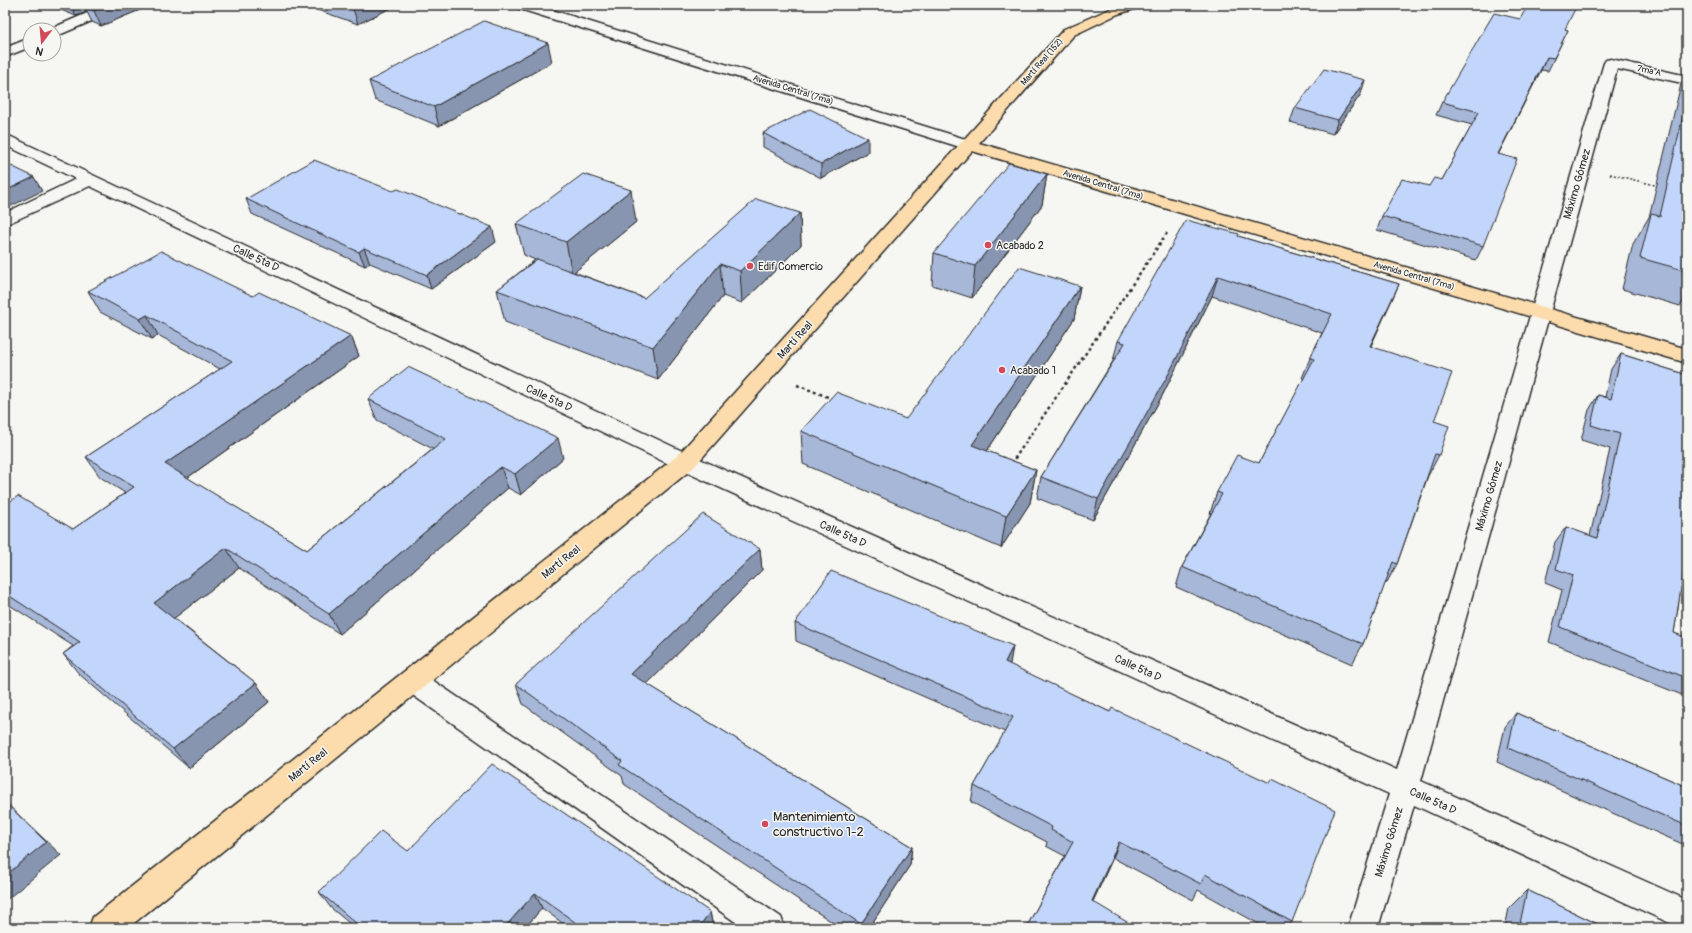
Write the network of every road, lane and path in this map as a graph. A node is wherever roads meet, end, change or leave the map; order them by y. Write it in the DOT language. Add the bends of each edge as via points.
graph roads {
  1 [pos="117,5"];
  2 [pos="522,5"];
  3 [pos="1133,5"];
  4 [pos="62,29"];
  5 [pos="22,46"];
  6 [pos="5,53"];
  7 [pos="1611,63"];
  8 [pos="1687,80"];
  9 [pos="5,139"];
  10 [pos="969,145"];
  11 [pos="1581,167"];
  12 [pos="90,179"];
  13 [pos="1664,188"];
  14 [pos="1183,209"];
  15 [pos="5,220"];
  16 [pos="1541,313"];
  17 [pos="1687,356"];
  18 [pos="766,372"];
  19 [pos="839,402"];
  20 [pos="685,462"];
  21 [pos="1007,470"];
  22 [pos="413,681"];
  23 [pos="1405,789"];
  24 [pos="1687,915"];
  25 [pos="104,928"];
  26 [pos="770,928"];
  27 [pos="1363,928"];
  1 -- 4 [label="street"];
  2 -- 10 [label="street, Avenida Central (7ma)"];
  3 -- 10 [label="main road, Martí Real (152)" via="1113,11 1069,32"];
  5 -- 6 [label="street"];
  7 -- 8 [label="street, 7ma A"];
  7 -- 11 [label="street, Máximo Gómez"];
  9 -- 12 [label="street, Calle 5ta D"];
  10 -- 14 [label="main road, Avenida Central (7ma)"];
  10 -- 18 [label="main road, Martí Real"];
  11 -- 13 [label="path"];
  11 -- 16 [label="street, Máximo Gómez"];
  12 -- 15 [label="street"];
  12 -- 20 [label="street, Calle 5ta D"];
  14 -- 16 [label="main road, Avenida Central (7ma)"];
  14 -- 21 [label="path"];
  16 -- 17 [label="main road, Avenida Central (7ma)"];
  16 -- 23 [label="street, Máximo Gómez"];
  18 -- 19 [label="path"];
  18 -- 20 [label="main road, Martí Real"];
  20 -- 22 [label="main road, Martí Real"];
  20 -- 23 [label="street, Calle 5ta D"];
  22 -- 25 [label="main road, Martí Real"];
  22 -- 26 [label="street"];
  23 -- 24 [label="street, Calle 5ta D"];
  23 -- 27 [label="street, Máximo Gómez"];
}
